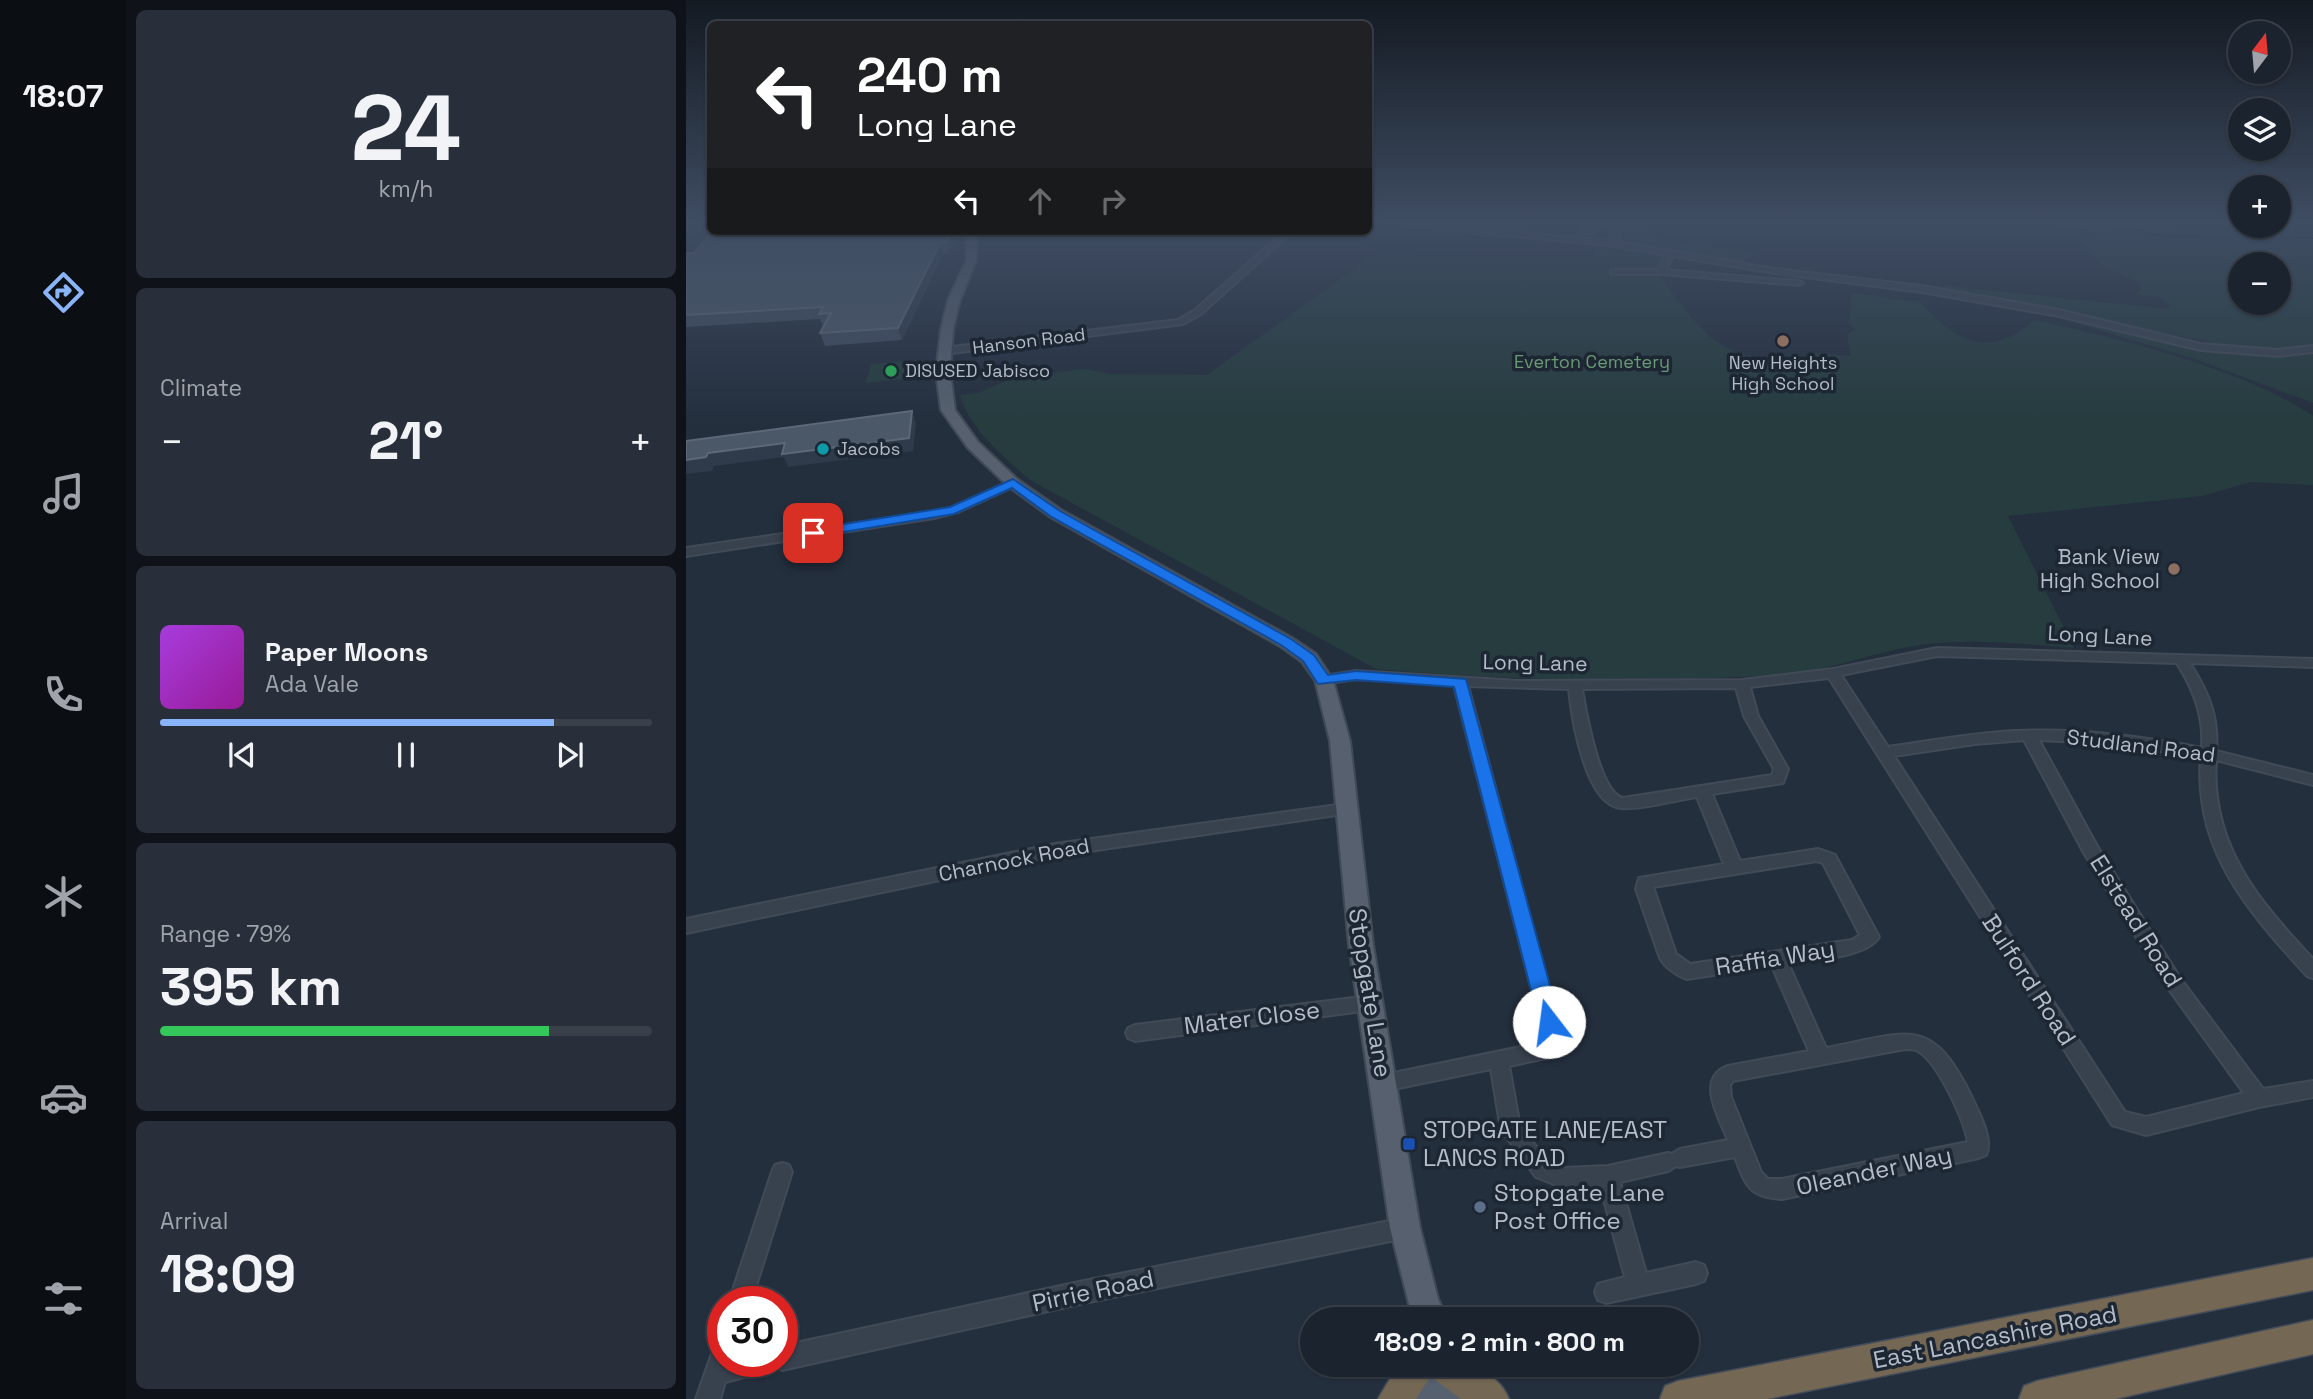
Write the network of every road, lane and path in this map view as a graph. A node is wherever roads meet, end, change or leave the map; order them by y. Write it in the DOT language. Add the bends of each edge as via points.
graph roads {
  1 [pos="959,289"];
  2 [pos="1224,289"];
  3 [pos="1852,289"];
  4 [pos="1911,289"];
  5 [pos="2060,322"];
  6 [pos="2313,349"];
  7 [pos="944,351"];
  8 [pos="1013,482"];
  9 [pos="686,552"];
  10 [pos="2182,661"];
  11 [pos="2313,663"];
  12 [pos="1833,673"];
  13 [pos="1324,680"];
  14 [pos="1461,683"];
  15 [pos="1742,684"];
  16 [pos="1575,685"];
  17 [pos="2029,735"];
  18 [pos="2209,752"];
  19 [pos="1883,753"];
  20 [pos="2313,780"];
  21 [pos="1703,792"];
  22 [pos="1345,809"];
  23 [pos="1734,867"];
  24 [pos="686,926"];
  25 [pos="1777,958"];
  26 [pos="2313,971"];
  27 [pos="1370,1003"];
  28 [pos="1135,1033"];
  29 [pos="1820,1055"];
  30 [pos="1499,1060"];
  31 [pos="1384,1083"];
  32 [pos="2313,1089"];
  33 [pos="2259,1098"];
  34 [pos="1740,1147"];
  35 [pos="782,1172"];
  36 [pos="1608,1175"];
  37 [pos="1405,1228"];
  38 [pos="1696,1273"];
  39 [pos="2313,1275"];
  40 [pos="1638,1283"];
  41 [pos="745,1286"];
  42 [pos="1606,1292"];
  43 [pos="1423,1307"];
  44 [pos="2313,1337"];
  45 [pos="798,1355"];
  46 [pos="715,1377"];
  47 [pos="1429,1377"];
  48 [pos="1434,1377"];
  49 [pos="1446,1377"];
  50 [pos="708,1399"];
  51 [pos="1396,1399"];
  52 [pos="1423,1399"];
  53 [pos="1491,1399"];
  54 [pos="1678,1399"];
  55 [pos="2037,1399"];
  1 -- 7 [label="main road"];
  2 -- 7 [label="street, Hanson Road" via="1180,322"];
  3 -- 5 [label="street"];
  4 -- 6 [label="street" via="1992,300 2201,347 2266,353"];
  7 -- 8 [label="main road" via="948,410 973,445"];
  8 -- 9 [label="street" via="954,510 930,516"];
  8 -- 13 [label="main road" via="1055,513 1286,642 1309,658"];
  10 -- 11 [label="street, Long Lane"];
  10 -- 12 [label="street, Long Lane" via="1937,652"];
  10 -- 18 [label="street" via="2204,703 2210,727"];
  12 -- 15 [label="street, Long Lane"];
  12 -- 19 [label="street, Bulford Road"];
  13 -- 14 [label="street, Long Lane" via="1356,675"];
  13 -- 22 [label="main road, Stopgate Lane" via="1340,741"];
  14 -- 16 [label="street, Long Lane"];
  14 -- 30 [label="street" via="1556,1048"];
  15 -- 16 [label="street, Long Lane"];
  15 -- 21 [label="street" via="1751,716 1782,775"];
  16 -- 21 [label="street" via="1579,720 1612,800 1623,803"];
  17 -- 18 [label="street, Studland Road" via="2093,736"];
  17 -- 19 [label="street, Studland Road"];
  17 -- 33 [label="street, Elstead Road" via="2090,849 2174,983"];
  18 -- 20 [label="street, Studland Road"];
  18 -- 26 [label="street" via="2208,799 2223,851 2260,913"];
  19 -- 33 [label="street, Bulford Road" via="2119,1119 2146,1126"];
  21 -- 23 [label="street"];
  22 -- 24 [label="street, Charnock Road" via="1055,850"];
  22 -- 27 [label="main road, Stopgate Lane"];
  23 -- 25 [label="street, Raffia Way" via="1824,855 1868,929 1870,937 1856,946"];
  23 -- 25 [label="street, Raffia Way" via="1645,882 1669,958 1687,972"];
  25 -- 29 [label="street"];
  27 -- 28 [label="street, Mater Close"];
  27 -- 31 [label="main road, Stopgate Lane"];
  29 -- 34 [label="street, Oleander Way" via="1728,1074 1720,1083"];
  29 -- 34 [label="street, Oleander Way" via="1905,1041 1921,1043 1941,1060 1979,1135 1979,1149 1782,1189 1764,1188 1753,1178"];
  30 -- 31 [label="street"];
  30 -- 36 [label="street" via="1511,1130 1543,1170 1564,1178"];
  31 -- 37 [label="main road, Stopgate Lane"];
  32 -- 33 [label="street, Bulford Road"];
  34 -- 36 [label="street"];
  35 -- 41 [label="street"];
  36 -- 40 [label="street"];
  37 -- 43 [label="main road, Stopgate Lane"];
  37 -- 45 [label="street, Pirrie Road"];
  38 -- 40 [label="street"];
  39 -- 54 [label="highway, East Lancashire Road"];
  40 -- 42 [label="street"];
  44 -- 55 [label="highway"];
  46 -- 50 [label="street"];
  47 -- 51 [label="highway"];
  48 -- 52 [label="main road"];
  49 -- 53 [label="highway"];
}
